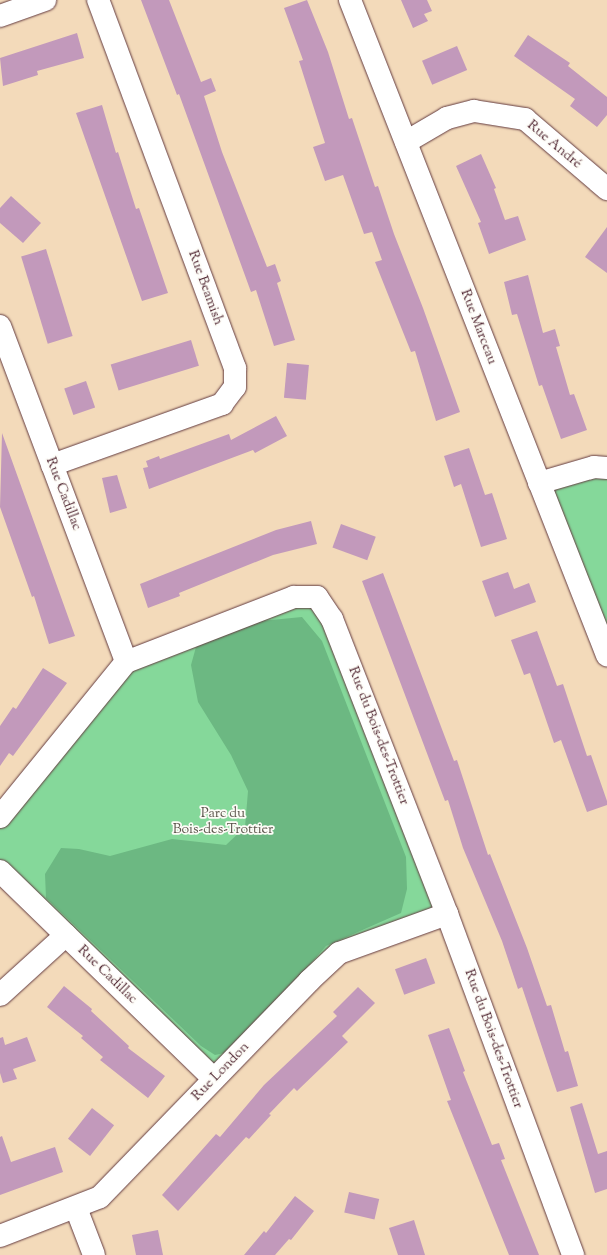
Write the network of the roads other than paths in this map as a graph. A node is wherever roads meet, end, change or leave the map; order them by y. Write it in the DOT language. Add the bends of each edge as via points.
graph roads {
  1 [pos="45,0"];
  2 [pos="98,0"];
  3 [pos="350,0"];
  4 [pos="0,16"];
  5 [pos="406,142"];
  6 [pos="607,189"];
  7 [pos="0,326"];
  8 [pos="52,464"];
  9 [pos="607,468"];
  10 [pos="539,483"];
  11 [pos="606,649"];
  12 [pos="126,662"];
  13 [pos="0,817"];
  14 [pos="0,871"];
  15 [pos="447,914"];
  16 [pos="66,935"];
  17 [pos="0,995"];
  18 [pos="214,1079"];
  19 [pos="76,1208"];
  20 [pos="0,1236"];
  21 [pos="94,1255"];
  22 [pos="573,1255"];
  1 -- 4 [label="street"];
  2 -- 8 [label="street, Rue Beamish" via="235,368 235,387 222,404"];
  3 -- 5 [label="street, Rue Marceau"];
  5 -- 6 [label="street, Rue André" via="448,118 474,111 525,119"];
  5 -- 10 [label="street, Rue Marceau"];
  7 -- 8 [label="street, Rue Cadillac"];
  8 -- 12 [label="street, Rue Cadillac"];
  9 -- 10 [label="street" via="594,467"];
  10 -- 11 [label="street, Rue Marceau"];
  12 -- 13 [label="street, Rue du Bois-des-Trottier"];
  12 -- 15 [label="street, Rue du Bois-des-Trottier" via="294,597 317,597 332,619"];
  14 -- 16 [label="street, Rue Cadillac"];
  15 -- 18 [label="street, Rue London" via="339,954 309,981"];
  15 -- 22 [label="street, Rue du Bois-des-Trottier"];
  16 -- 17 [label="street"];
  16 -- 18 [label="street, Rue Cadillac"];
  18 -- 19 [label="street, Rue London" via="100,1197"];
  19 -- 20 [label="street, Rue London"];
  19 -- 21 [label="street"];
}
